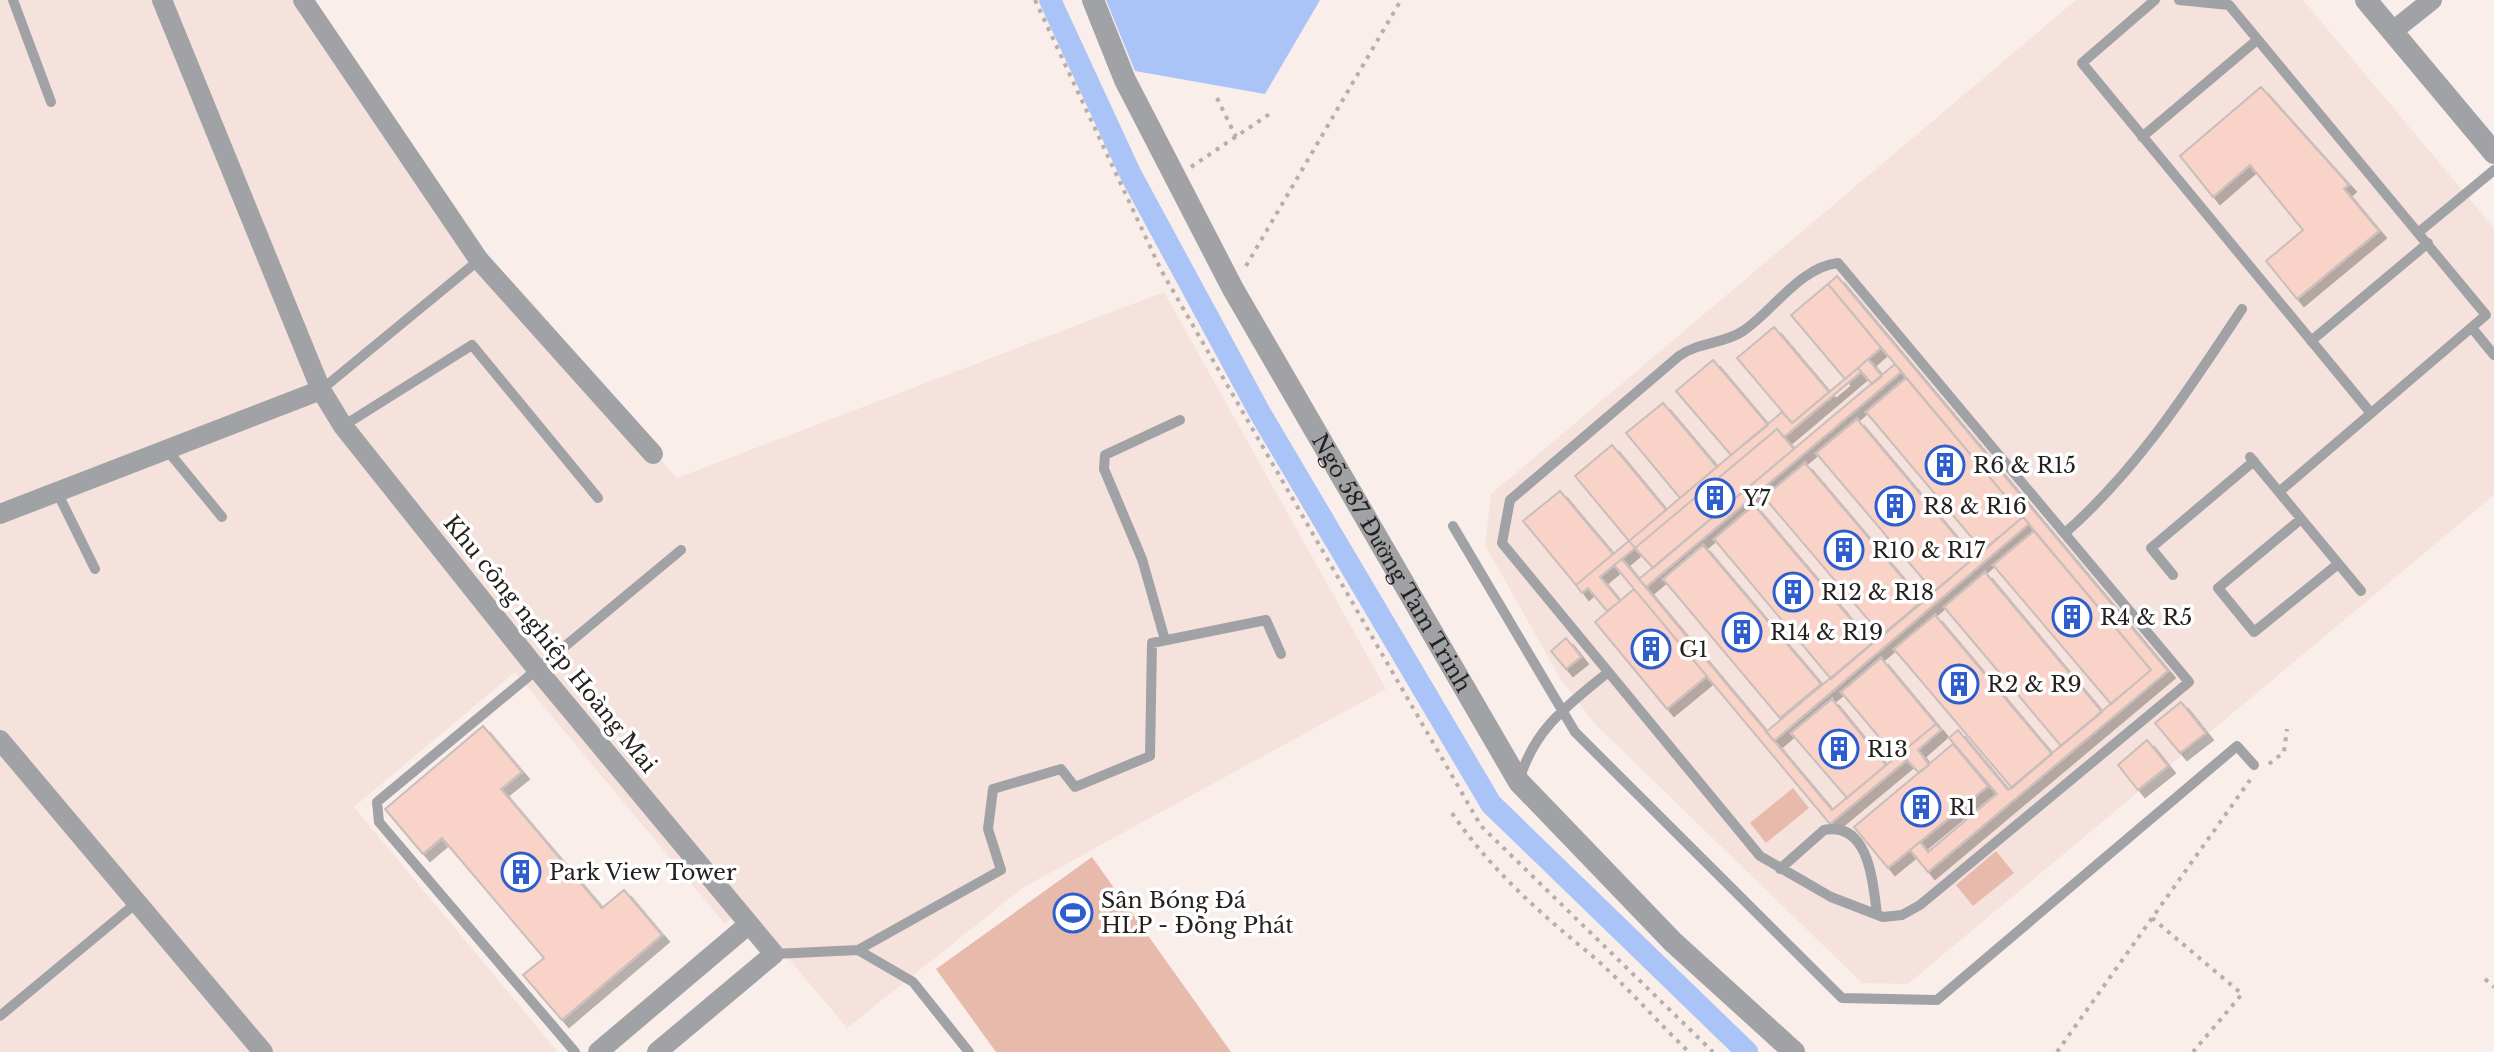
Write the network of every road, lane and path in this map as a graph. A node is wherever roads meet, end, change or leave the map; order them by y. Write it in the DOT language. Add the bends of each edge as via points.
graph roads {
  1 [pos="13,0"];
  2 [pos="162,0"];
  3 [pos="303,0"];
  4 [pos="1035,0"];
  5 [pos="1093,0"];
  6 [pos="1401,0"];
  7 [pos="2155,0"];
  8 [pos="2179,0"];
  9 [pos="2366,0"];
  10 [pos="2432,0"];
  11 [pos="2393,31"];
  12 [pos="2257,40"];
  13 [pos="1217,98"];
  14 [pos="51,102"];
  15 [pos="1271,113"];
  16 [pos="1236,137"];
  17 [pos="2142,137"];
  18 [pos="2494,153"];
  19 [pos="2494,170"];
  20 [pos="1175,177"];
  21 [pos="2419,232"];
  22 [pos="2428,243"];
  23 [pos="479,260"];
  24 [pos="1233,289"];
  25 [pos="2242,309"];
  26 [pos="2490,316"];
  27 [pos="2472,328"];
  28 [pos="2311,341"];
  29 [pos="2494,355"];
  30 [pos="321,390"];
  31 [pos="2370,412"];
  32 [pos="1180,420"];
  33 [pos="343,426"];
  34 [pos="167,450"];
  35 [pos="653,454"];
  36 [pos="57,492"];
  37 [pos="2279,492"];
  38 [pos="598,498"];
  39 [pos="0,514"];
  40 [pos="222,517"];
  41 [pos="2301,519"];
  42 [pos="1453,526"];
  43 [pos="2065,533"];
  44 [pos="681,550"];
  45 [pos="2338,564"];
  46 [pos="95,569"];
  47 [pos="2173,575"];
  48 [pos="2361,591"];
  49 [pos="1165,640"];
  50 [pos="1281,654"];
  51 [pos="536,668"];
  52 [pos="1607,673"];
  53 [pos="1560,711"];
  54 [pos="2287,729"];
  55 [pos="0,740"];
  56 [pos="2254,765"];
  57 [pos="1519,782"];
  58 [pos="1452,813"];
  59 [pos="1780,869"];
  60 [pos="135,904"];
  61 [pos="1877,914"];
  62 [pos="2152,918"];
  63 [pos="749,924"];
  64 [pos="858,950"];
  65 [pos="774,954"];
  66 [pos="2485,979"];
  67 [pos="2494,987"];
  68 [pos="0,1016"];
  69 [pos="263,1052"];
  70 [pos="575,1052"];
  71 [pos="598,1052"];
  72 [pos="657,1052"];
  73 [pos="969,1052"];
  74 [pos="1689,1052"];
  75 [pos="1713,1052"];
  76 [pos="1794,1052"];
  77 [pos="2057,1052"];
  78 [pos="2193,1052"];
  1 -- 14 [label="lane"];
  2 -- 30 [label="street, Khu công nghiệp Hoàng Mai"];
  3 -- 23 [label="street"];
  4 -- 75 [label="path" via="1161,270 1481,826"];
  5 -- 20 [label="street, Ngõ 587 Đường Tam Trinh" via="1125,80"];
  6 -- 24 [label="path"];
  7 -- 17 [label="lane" via="2082,63"];
  8 -- 12 [label="lane" via="2229,5"];
  9 -- 11 [label="street"];
  10 -- 11 [label="street"];
  11 -- 18 [label="street"];
  12 -- 17 [label="lane"];
  12 -- 21 [label="lane"];
  13 -- 16 [label="path"];
  15 -- 16 [label="path"];
  16 -- 20 [label="path"];
  17 -- 28 [label="lane"];
  19 -- 21 [label="lane"];
  20 -- 24 [label="street, Ngõ 587 Đường Tam Trinh"];
  21 -- 22 [label="lane"];
  22 -- 26 [label="lane"];
  22 -- 28 [label="lane"];
  23 -- 30 [label="lane"];
  23 -- 35 [label="street"];
  24 -- 57 [label="street, Ngõ 587 Đường Tam Trinh"];
  25 -- 43 [label="lane" via="2139,457"];
  26 -- 27 [label="lane"];
  27 -- 29 [label="lane"];
  27 -- 31 [label="lane"];
  28 -- 31 [label="lane"];
  30 -- 33 [label="street, Khu công nghiệp Hoàng Mai"];
  30 -- 34 [label="street"];
  31 -- 37 [label="lane"];
  32 -- 49 [label="lane" via="1105,455 1104,469 1142,559"];
  33 -- 38 [label="lane" via="472,345"];
  33 -- 51 [label="street, Khu công nghiệp Hoàng Mai"];
  34 -- 36 [label="street"];
  34 -- 40 [label="lane"];
  36 -- 39 [label="street"];
  36 -- 46 [label="lane"];
  37 -- 41 [label="lane"];
  37 -- 47 [label="lane" via="2252,459 2151,548"];
  41 -- 45 [label="lane"];
  41 -- 45 [label="lane" via="2218,588 2254,632"];
  42 -- 53 [label="lane"];
  43 -- 52 [label="lane" via="1847,271 1838,263 1826,265 1740,333 1689,349 1510,500 1502,543"];
  43 -- 61 [label="lane" via="2189,682 1920,905 1893,917"];
  44 -- 51 [label="lane"];
  45 -- 48 [label="lane"];
  49 -- 50 [label="lane" via="1266,620"];
  49 -- 64 [label="lane" via="1152,643 1150,756 1075,787 1061,769 993,789 988,829 1001,870"];
  51 -- 63 [label="street, Khu công nghiệp Hoàng Mai"];
  51 -- 70 [label="lane" via="381,797 375,812"];
  52 -- 53 [label="lane"];
  52 -- 59 [label="lane" via="1751,846"];
  53 -- 56 [label="lane" via="1575,732 1842,998 1937,1000 2237,746"];
  53 -- 57 [label="lane" via="1528,752"];
  54 -- 62 [label="path" via="2284,752 2249,780"];
  55 -- 60 [label="street"];
  57 -- 76 [label="street, Ngõ 587 Đường Tam Trinh" via="1673,942"];
  58 -- 74 [label="path" via="1503,876"];
  59 -- 61 [label="lane"];
  59 -- 61 [label="lane" via="1824,830 1843,833 1869,862"];
  60 -- 68 [label="lane"];
  60 -- 69 [label="street"];
  62 -- 77 [label="path"];
  62 -- 78 [label="path" via="2242,994"];
  63 -- 65 [label="street, Khu công nghiệp Hoàng Mai"];
  63 -- 71 [label="street"];
  64 -- 65 [label="lane"];
  64 -- 73 [label="lane" via="913,982"];
  65 -- 72 [label="street"];
  66 -- 67 [label="path"];
}
